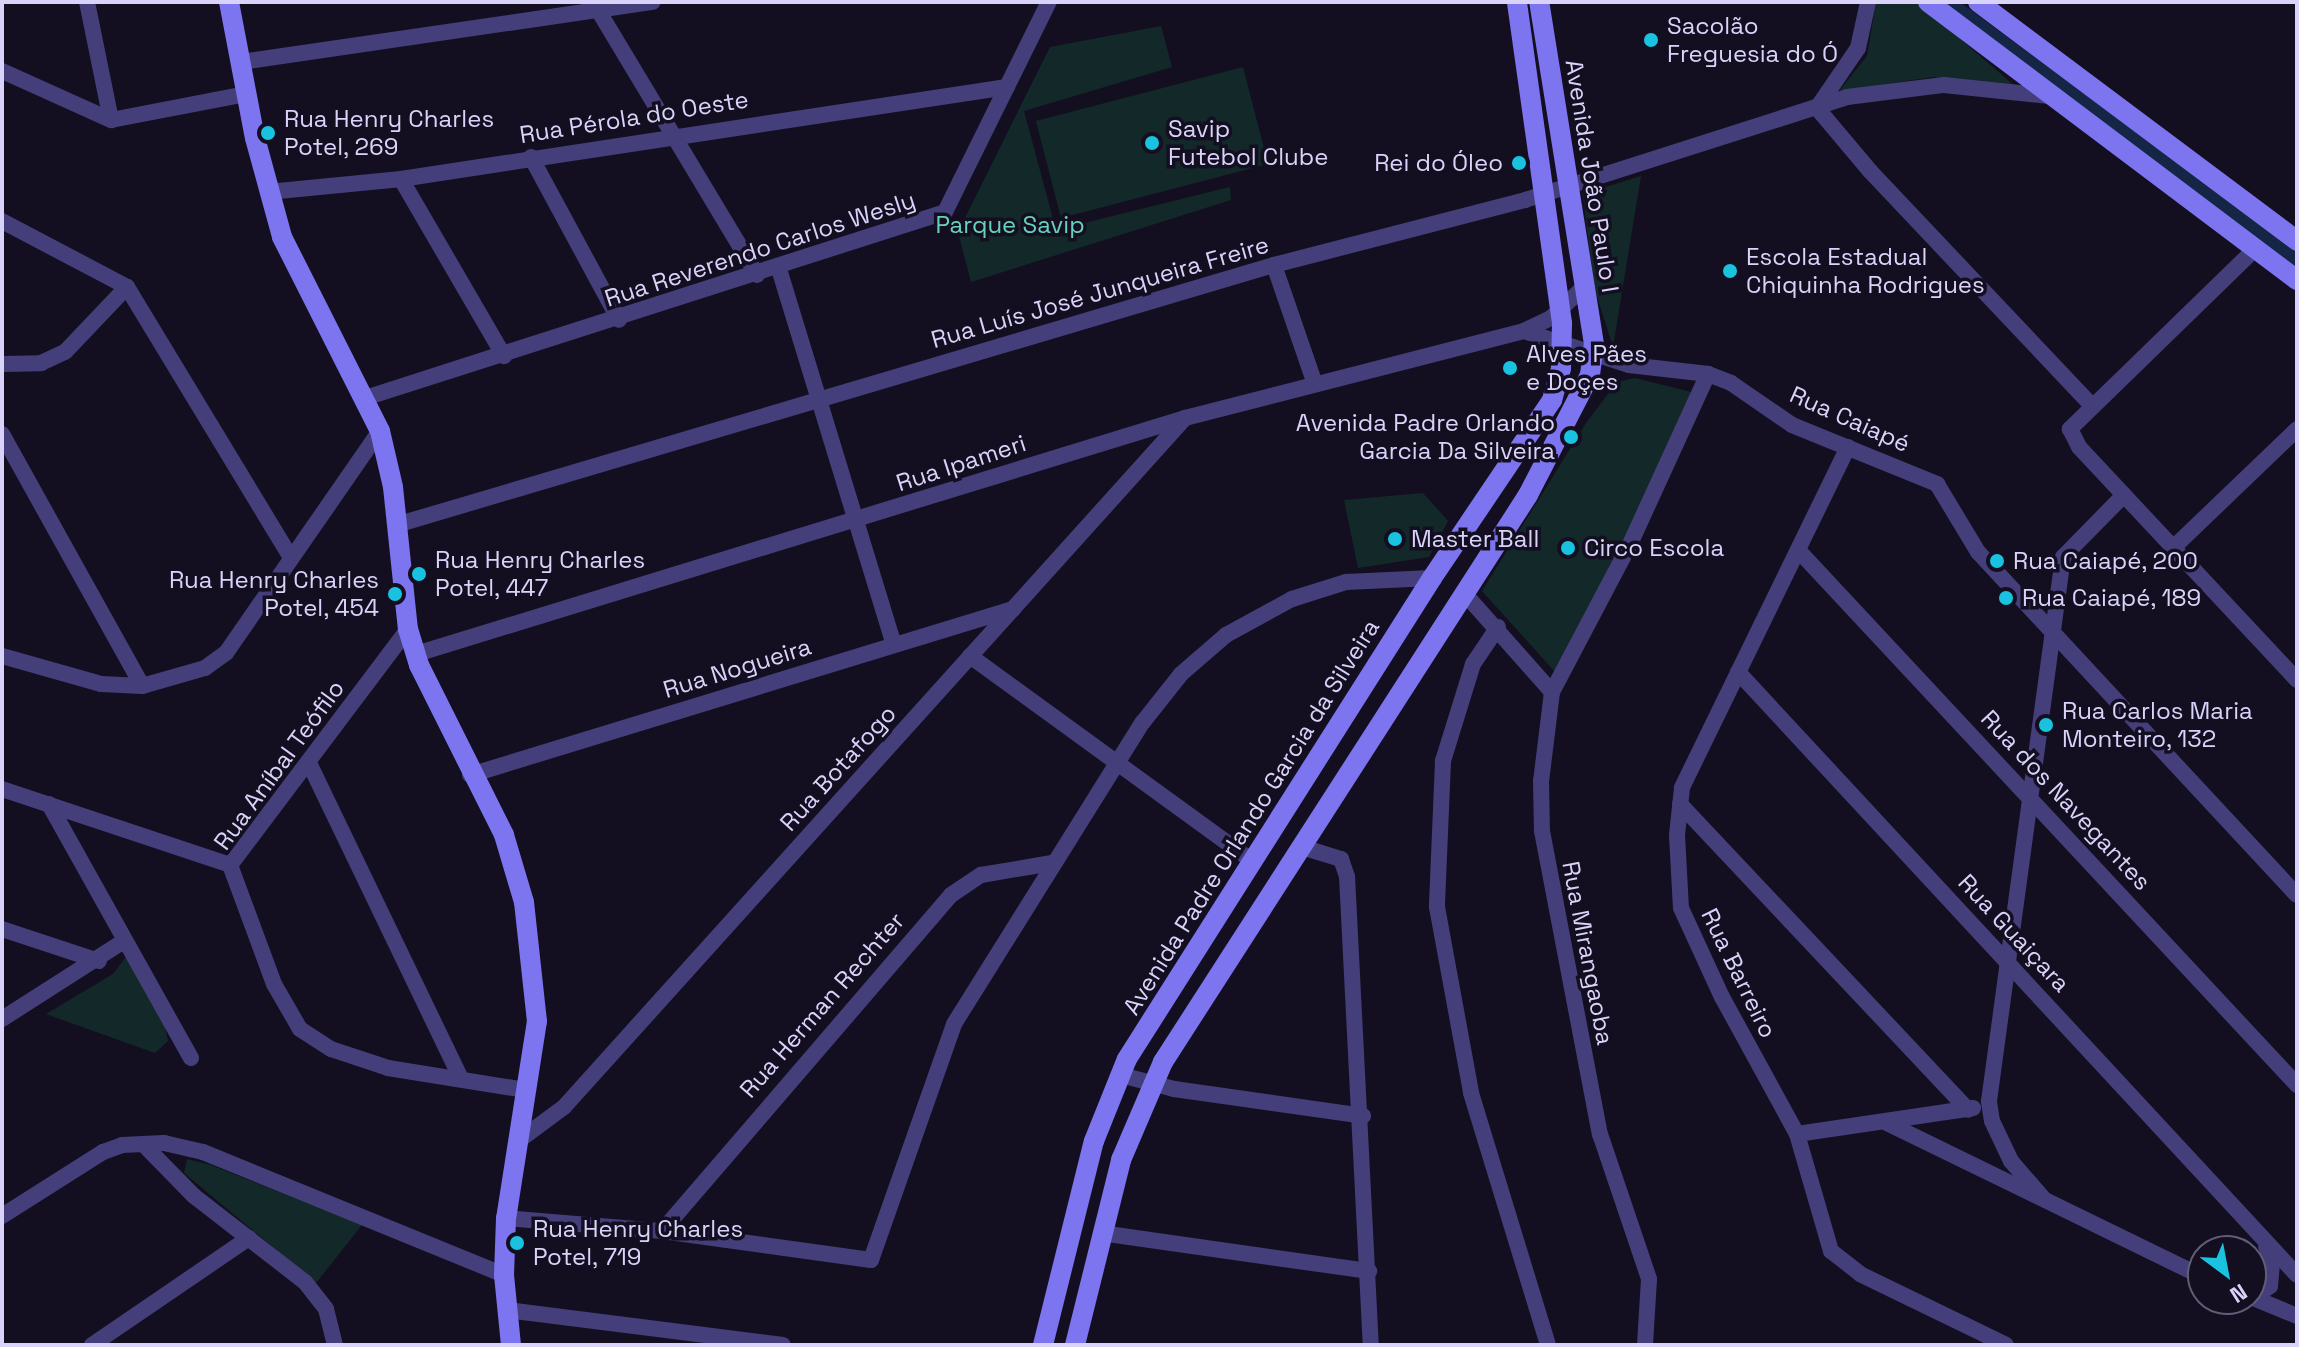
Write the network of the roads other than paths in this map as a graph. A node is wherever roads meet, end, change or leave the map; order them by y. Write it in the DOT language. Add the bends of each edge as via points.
graph roads {
  1 [pos="87,2"];
  2 [pos="229,2"];
  3 [pos="653,2"];
  4 [pos="1049,2"];
  5 [pos="1517,2"];
  6 [pos="1539,2"];
  7 [pos="1868,2"];
  8 [pos="1928,2"];
  9 [pos="1978,2"];
  10 [pos="598,10"];
  11 [pos="241,62"];
  12 [pos="2,71"];
  13 [pos="1007,87"];
  14 [pos="246,94"];
  15 [pos="2049,96"];
  16 [pos="1817,108"];
  17 [pos="111,120"];
  18 [pos="671,135"];
  19 [pos="531,157"];
  20 [pos="401,179"];
  21 [pos="1568,186"];
  22 [pos="268,192"];
  23 [pos="1544,194"];
  24 [pos="2,221"];
  25 [pos="2297,241"];
  26 [pos="2256,248"];
  27 [pos="1274,265"];
  28 [pos="779,269"];
  29 [pos="757,275"];
  30 [pos="2297,280"];
  31 [pos="127,287"];
  32 [pos="1584,287"];
  33 [pos="1561,307"];
  34 [pos="619,320"];
  35 [pos="1524,331"];
  36 [pos="1564,346"];
  37 [pos="504,356"];
  38 [pos="1595,357"];
  39 [pos="2,364"];
  40 [pos="1708,374"];
  41 [pos="1314,381"];
  42 [pos="365,398"];
  43 [pos="821,399"];
  44 [pos="2091,405"];
  45 [pos="1185,418"];
  46 [pos="2297,429"];
  47 [pos="380,431"];
  48 [pos="2,434"];
  49 [pos="2284,442"];
  50 [pos="1848,447"];
  51 [pos="2297,455"];
  52 [pos="2124,495"];
  53 [pos="858,522"];
  54 [pos="396,525"];
  55 [pos="2173,548"];
  56 [pos="1798,550"];
  57 [pos="291,558"];
  58 [pos="1432,578"];
  59 [pos="1465,594"];
  60 [pos="1018,607"];
  61 [pos="1498,627"];
  62 [pos="408,629"];
  63 [pos="2053,634"];
  64 [pos="893,643"];
  65 [pos="416,654"];
  66 [pos="2,656"];
  67 [pos="970,656"];
  68 [pos="1738,672"];
  69 [pos="2297,680"];
  70 [pos="142,686"];
  71 [pos="1552,692"];
  72 [pos="1117,761"];
  73 [pos="310,765"];
  74 [pos="470,775"];
  75 [pos="2,789"];
  76 [pos="2028,795"];
  77 [pos="49,804"];
  78 [pos="1680,804"];
  79 [pos="1302,847"];
  80 [pos="1254,862"];
  81 [pos="1052,863"];
  82 [pos="230,865"];
  83 [pos="2297,895"];
  84 [pos="2,929"];
  85 [pos="124,941"];
  86 [pos="2006,960"];
  87 [pos="99,961"];
  88 [pos="2,1019"];
  89 [pos="191,1058"];
  90 [pos="1121,1075"];
  91 [pos="460,1077"];
  92 [pos="1153,1084"];
  93 [pos="2297,1085"];
  94 [pos="525,1090"];
  95 [pos="1989,1101"];
  96 [pos="1968,1110"];
  97 [pos="1363,1116"];
  98 [pos="1887,1123"];
  99 [pos="1797,1134"];
  100 [pos="518,1141"];
  101 [pos="143,1144"];
  102 [pos="2043,1198"];
  103 [pos="2,1216"];
  104 [pos="506,1218"];
  105 [pos="2256,1228"];
  106 [pos="662,1231"];
  107 [pos="1101,1233"];
  108 [pos="2258,1235"];
  109 [pos="249,1238"];
  110 [pos="2267,1259"];
  111 [pos="2187,1269"];
  112 [pos="1369,1271"];
  113 [pos="504,1275"];
  114 [pos="2297,1275"];
  115 [pos="2267,1288"];
  116 [pos="2267,1304"];
  117 [pos="507,1310"];
  118 [pos="2297,1316"];
  119 [pos="672,1337"];
  120 [pos="1982,1340"];
  121 [pos="92,1345"];
  122 [pos="335,1345"];
  123 [pos="511,1345"];
  124 [pos="783,1345"];
  125 [pos="1043,1345"];
  126 [pos="1075,1345"];
  127 [pos="1371,1345"];
  128 [pos="1548,1345"];
  129 [pos="1645,1345"];
  130 [pos="2006,1345"];
  1 -- 17 [label="street"];
  2 -- 11 [label="main road"];
  3 -- 10 [label="street"];
  4 -- 13 [label="street, Rua Reverendo Carlos Wesly"];
  5 -- 23 [label="main road, Avenida João Paulo I"];
  6 -- 21 [label="main road, Avenida João Paulo I"];
  7 -- 16 [label="street" via="1858,48"];
  8 -- 15 [label="main road"];
  9 -- 25 [label="main road"];
  10 -- 11 [label="street"];
  10 -- 18 [label="street"];
  11 -- 14 [label="main road"];
  12 -- 17 [label="street"];
  13 -- 18 [label="street, Rua Pérola do Oeste"];
  13 -- 28 [label="street, Rua Reverendo Carlos Wesly" via="945,212"];
  14 -- 17 [label="street"];
  14 -- 22 [label="main road"];
  15 -- 16 [label="street, Rua Luís José Junqueira Freire" via="1944,85 1877,91"];
  15 -- 26 [label="main road"];
  16 -- 21 [label="street, Rua Luís José Junqueira Freire"];
  16 -- 44 [label="street"];
  18 -- 19 [label="street, Rua Pérola do Oeste"];
  18 -- 29 [label="street"];
  19 -- 20 [label="street, Rua Pérola do Oeste"];
  19 -- 34 [label="street"];
  20 -- 22 [label="street, Rua Pérola do Oeste"];
  20 -- 37 [label="street"];
  21 -- 23 [label="street, Rua Luís José Junqueira Freire"];
  21 -- 32 [label="main road, Avenida João Paulo I"];
  22 -- 42 [label="main road" via="293,265"];
  23 -- 27 [label="street, Rua Luís José Junqueira Freire"];
  23 -- 33 [label="main road, Avenida João Paulo I"];
  24 -- 31 [label="street"];
  26 -- 30 [label="main road"];
  26 -- 44 [label="street"];
  27 -- 41 [label="street"];
  27 -- 43 [label="street, Rua Luís José Junqueira Freire"];
  28 -- 29 [label="street, Rua Reverendo Carlos Wesly"];
  28 -- 43 [label="street"];
  29 -- 34 [label="street, Rua Reverendo Carlos Wesly"];
  31 -- 39 [label="street" via="65,352 41,363"];
  31 -- 57 [label="street"];
  32 -- 33 [label="street, Rua Ipameri"];
  32 -- 38 [label="main road, Avenida João Paulo I"];
  33 -- 35 [label="street, Rua Ipameri"];
  33 -- 36 [label="main road, Avenida João Paulo I"];
  34 -- 37 [label="street, Rua Reverendo Carlos Wesly"];
  35 -- 36 [label="street"];
  35 -- 41 [label="street, Rua Ipameri"];
  36 -- 38 [label="street, Rua Caiapé"];
  36 -- 58 [label="main road, Avenida Padre Orlando Garcia da Silveira" via="1552,400"];
  37 -- 42 [label="street, Rua Reverendo Carlos Wesly"];
  38 -- 40 [label="street, Rua Caiapé"];
  38 -- 59 [label="main road" via="1580,402"];
  40 -- 50 [label="street, Rua Caiapé" via="1731,383 1792,425"];
  40 -- 71 [label="street, Rua Mirangaoba" via="1631,542"];
  41 -- 45 [label="street, Rua Ipameri"];
  42 -- 47 [label="main road"];
  43 -- 53 [label="street"];
  43 -- 54 [label="street, Rua Luís José Junqueira Freire"];
  44 -- 52 [label="street" via="2072,423 2071,436"];
  45 -- 53 [label="street, Rua Ipameri"];
  45 -- 60 [label="street, Rua Botafogo"];
  46 -- 49 [label="street"];
  47 -- 54 [label="main road"];
  47 -- 57 [label="street"];
  48 -- 70 [label="street"];
  49 -- 51 [label="street"];
  49 -- 55 [label="street"];
  50 -- 56 [label="street, Rua Barreiro"];
  50 -- 63 [label="street, Rua Caiapé" via="1937,484 1978,552"];
  52 -- 55 [label="street"];
  52 -- 63 [label="street" via="2065,552"];
  53 -- 64 [label="street"];
  53 -- 65 [label="street, Rua Ipameri"];
  54 -- 62 [label="main road"];
  55 -- 69 [label="street"];
  56 -- 68 [label="street, Rua Barreiro"];
  56 -- 76 [label="street, Rua dos Navegantes"];
  57 -- 70 [label="street" via="226,653 177,680"];
  58 -- 72 [label="street" via="1346,582 1263,611 1181,674"];
  58 -- 80 [label="main road, Avenida Padre Orlando Garcia da Silveira"];
  59 -- 61 [label="street"];
  59 -- 79 [label="main road"];
  60 -- 64 [label="street, Rua Nogueira"];
  60 -- 67 [label="street, Rua Botafogo"];
  61 -- 71 [label="street"];
  61 -- 128 [label="street" via="1473,664 1443,761 1437,907 1471,1093 1526,1287"];
  62 -- 65 [label="main road"];
  62 -- 73 [label="street, Rua Aníbal Teófilo"];
  63 -- 76 [label="street"];
  63 -- 83 [label="street, Rua Caiapé"];
  64 -- 74 [label="street, Rua Nogueira"];
  65 -- 74 [label="main road"];
  66 -- 70 [label="street" via="101,684"];
  67 -- 72 [label="street"];
  67 -- 100 [label="street, Rua Botafogo" via="564,1107"];
  68 -- 78 [label="street, Rua Barreiro" via="1697,753"];
  68 -- 86 [label="street, Rua Guaiçara"];
  71 -- 129 [label="street, Rua Mirangaoba" via="1542,765 1542,831 1600,1134 1649,1279"];
  72 -- 80 [label="street"];
  72 -- 81 [label="street"];
  73 -- 82 [label="street, Rua Aníbal Teófilo"];
  73 -- 91 [label="street"];
  74 -- 94 [label="main road" via="504,835 524,902 537,992"];
  75 -- 77 [label="street"];
  76 -- 86 [label="street"];
  76 -- 93 [label="street, Rua dos Navegantes"];
  77 -- 82 [label="street"];
  77 -- 85 [label="street"];
  78 -- 96 [label="street"];
  78 -- 99 [label="street, Rua Barreiro" via="1681,908 1722,997"];
  79 -- 92 [label="main road"];
  79 -- 97 [label="street" via="1341,859 1347,876"];
  80 -- 90 [label="main road, Avenida Padre Orlando Garcia da Silveira"];
  81 -- 106 [label="street, Rua Herman Rechter" via="981,875 951,895"];
  81 -- 106 [label="street" via="954,1024 876,1256 859,1261"];
  82 -- 91 [label="street, Rua Aníbal Teófilo" via="274,984 300,1029 331,1049 388,1068"];
  84 -- 87 [label="street"];
  85 -- 87 [label="street"];
  85 -- 89 [label="street"];
  86 -- 95 [label="street"];
  86 -- 105 [label="street, Rua Guaiçara"];
  87 -- 88 [label="street"];
  90 -- 92 [label="street"];
  90 -- 125 [label="main road, Avenida Padre Orlando Garcia da Silveira" via="1079,1190"];
  91 -- 94 [label="street, Rua Aníbal Teófilo"];
  92 -- 97 [label="street"];
  92 -- 107 [label="main road" via="1121,1160"];
  94 -- 100 [label="main road"];
  95 -- 96 [label="street"];
  95 -- 102 [label="street" via="2005,1151"];
  96 -- 98 [label="street"];
  97 -- 112 [label="street"];
  98 -- 99 [label="street"];
  98 -- 102 [label="street"];
  99 -- 120 [label="street, Rua Barreiro" via="1826,1244 1843,1264"];
  100 -- 104 [label="main road"];
  101 -- 103 [label="street" via="103,1152"];
  101 -- 109 [label="street" via="194,1196"];
  101 -- 113 [label="street" via="203,1152"];
  102 -- 111 [label="street"];
  104 -- 106 [label="street"];
  104 -- 113 [label="main road"];
  105 -- 108 [label="street, Rua Guaiçara"];
  105 -- 114 [label="street, Rua Guaiçara"];
  107 -- 112 [label="street"];
  107 -- 126 [label="main road"];
  109 -- 121 [label="street"];
  109 -- 122 [label="street" via="305,1282 326,1309"];
  110 -- 115 [label="street, Rua Guaiçara" via="2273,1276"];
  112 -- 127 [label="street"];
  113 -- 117 [label="main road"];
  116 -- 118 [label="street"];
  117 -- 119 [label="street"];
  117 -- 123 [label="main road"];
  119 -- 124 [label="street"];
  120 -- 130 [label="street, Rua Barreiro"];
}
